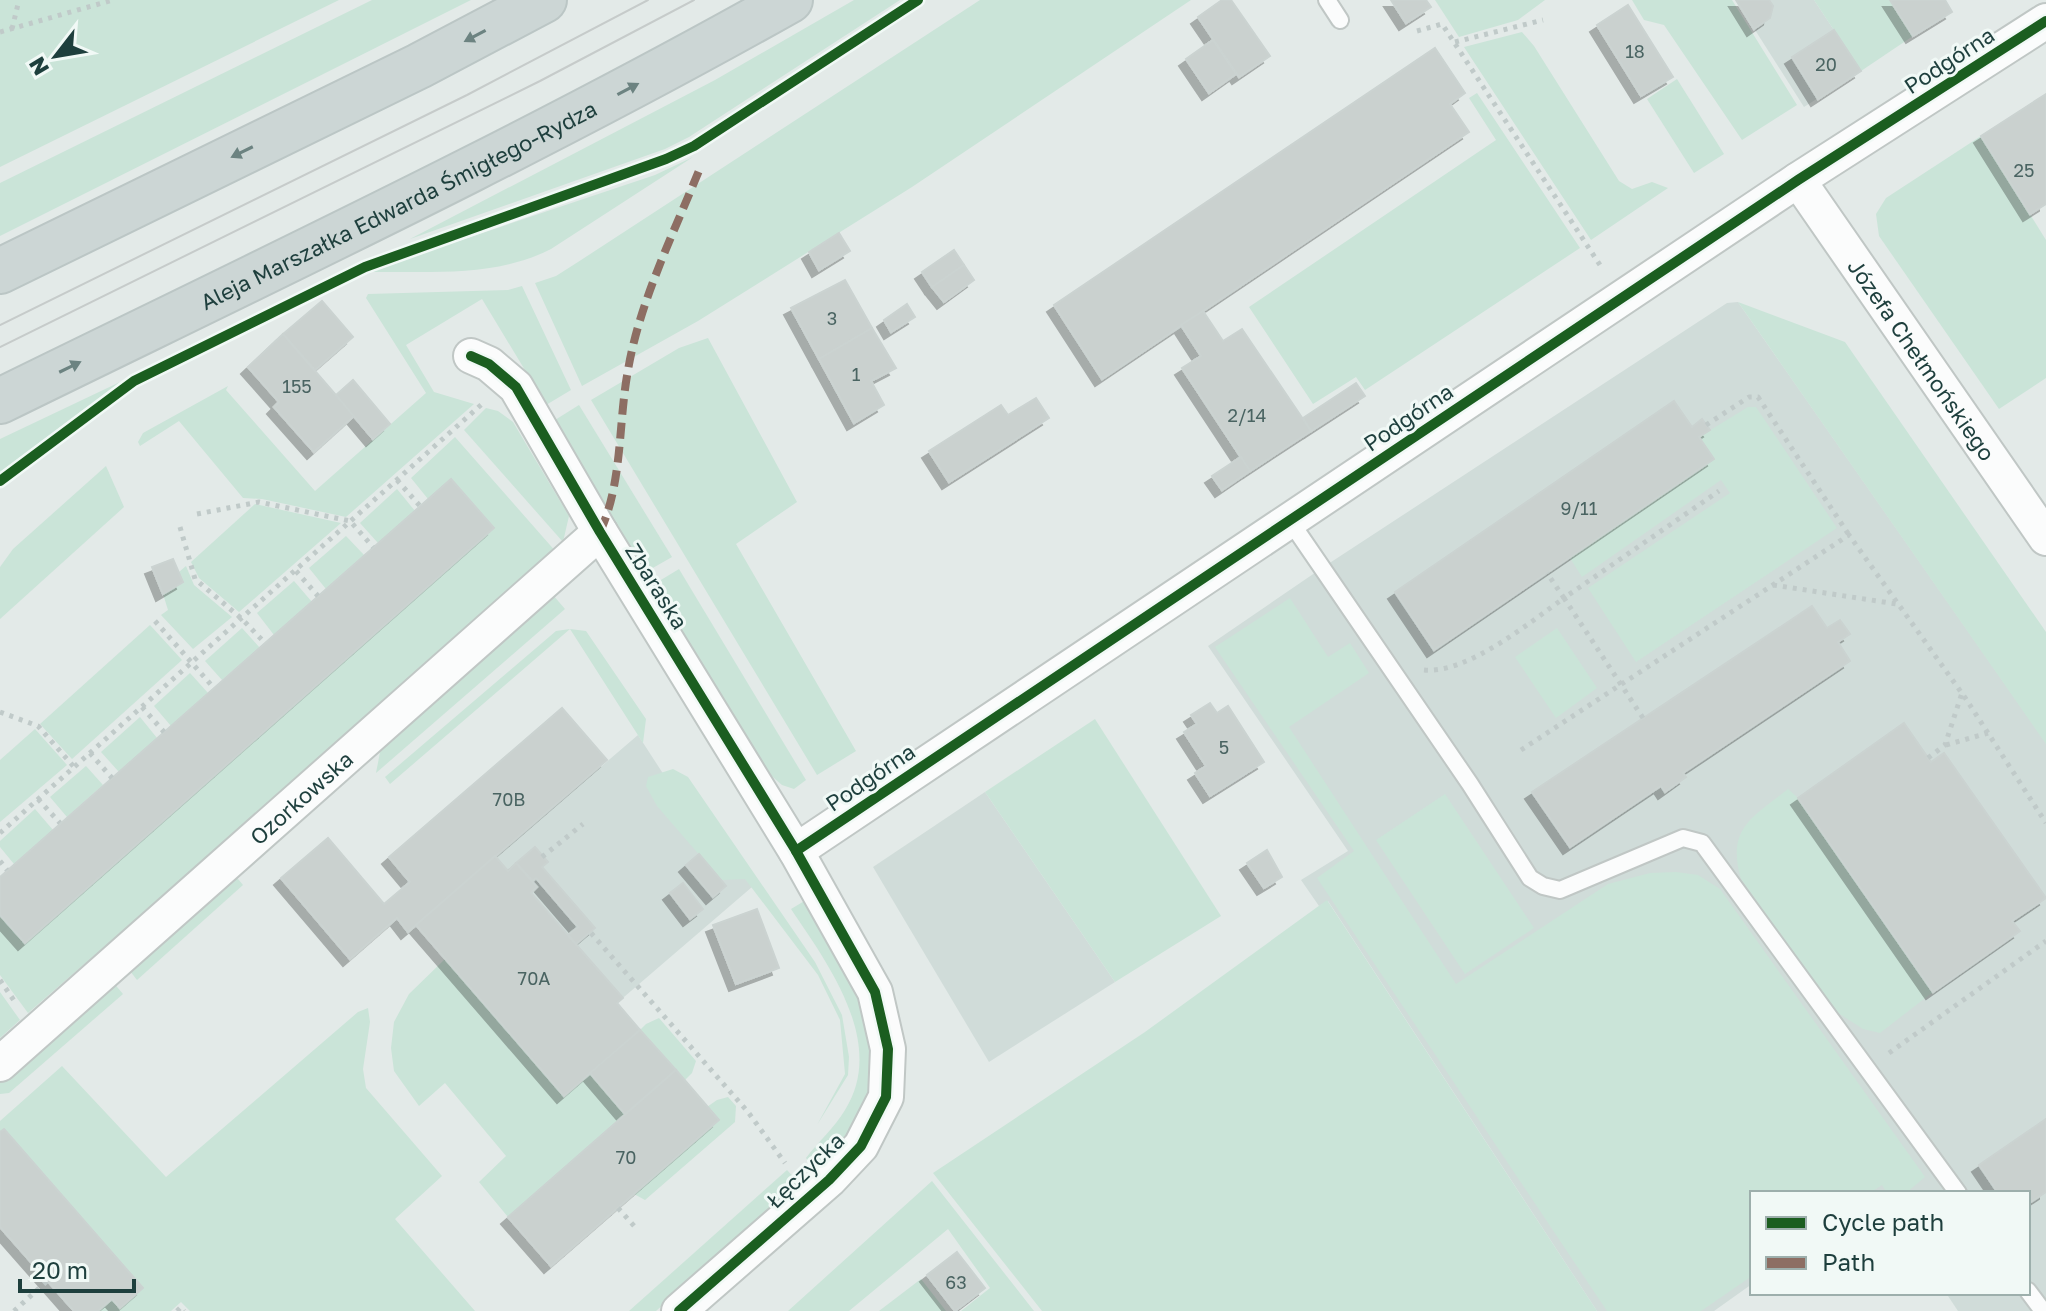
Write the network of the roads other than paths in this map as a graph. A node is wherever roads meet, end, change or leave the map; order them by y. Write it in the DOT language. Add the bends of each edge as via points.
graph roads {
  1 [pos="544,0"];
  2 [pos="790,0"];
  3 [pos="1327,0"];
  4 [pos="1340,20"];
  5 [pos="2046,21"];
  6 [pos="1798,180"];
  7 [pos="0,271"];
  8 [pos="471,356"];
  9 [pos="0,401"];
  10 [pos="1290,521"];
  11 [pos="600,532"];
  12 [pos="2046,538"];
  13 [pos="796,851"];
  14 [pos="0,1064"];
  15 [pos="1957,1191"];
  16 [pos="2030,1294"];
  17 [pos="679,1311"];
  18 [pos="2043,1311"];
  1 -- 7 [label="main road, one-way"];
  9 -- 2 [label="main road, Aleja Marszałka Edwarda Śmigłego-Rydza, one-way" via="511,150"];
  3 -- 4 [label="lane"];
  5 -- 6 [label="street, Podgórna"];
  6 -- 10 [label="street, Podgórna"];
  6 -- 12 [label="street, Józefa Chełmońskiego"];
  8 -- 11 [label="street, Zbaraska" via="516,387"];
  10 -- 13 [label="street, Podgórna"];
  10 -- 15 [label="lane" via="1530,878 1560,890 1683,838 1702,843"];
  11 -- 13 [label="street, Zbaraska"];
  11 -- 14 [label="street, Ozorkowska"];
  13 -- 17 [label="street, Łęczycka" via="875,992 888,1049 886,1097 861,1146 829,1180"];
  16 -- 18 [label="lane"];
}
